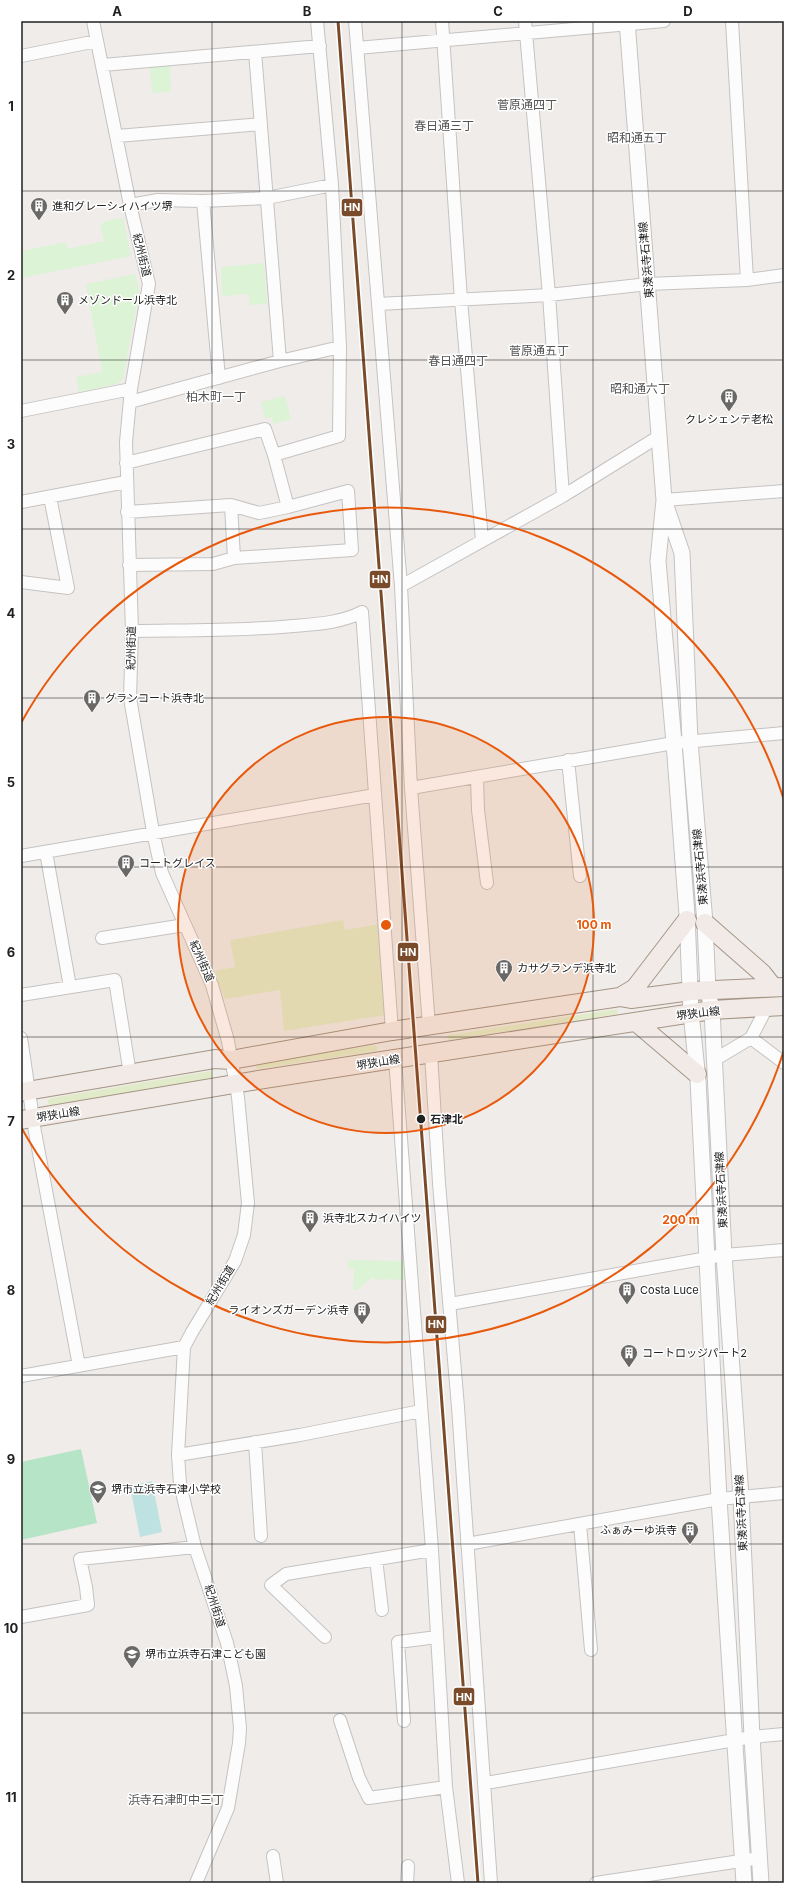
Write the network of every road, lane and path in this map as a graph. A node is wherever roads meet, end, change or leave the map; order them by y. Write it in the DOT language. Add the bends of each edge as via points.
graph roads {
  1 [pos="94,21"];
  2 [pos="317,21"];
  3 [pos="355,21"];
  4 [pos="442,21"];
  5 [pos="525,21"];
  6 [pos="664,21"];
  7 [pos="732,21"];
  8 [pos="627,22"];
  9 [pos="526,34"];
  10 [pos="97,41"];
  11 [pos="444,41"];
  12 [pos="320,46"];
  13 [pos="357,48"];
  14 [pos="255,52"];
  15 [pos="21,56"];
  16 [pos="103,65"];
  17 [pos="261,124"];
  18 [pos="116,136"];
  19 [pos="332,185"];
  20 [pos="267,198"];
  21 [pos="203,202"];
  22 [pos="130,205"];
  23 [pos="784,275"];
  24 [pos="747,280"];
  25 [pos="648,284"];
  26 [pos="549,295"];
  27 [pos="461,300"];
  28 [pos="378,304"];
  29 [pos="340,347"];
  30 [pos="280,361"];
  31 [pos="219,378"];
  32 [pos="131,389"];
  33 [pos="130,402"];
  34 [pos="21,411"];
  35 [pos="658,437"];
  36 [pos="274,455"];
  37 [pos="126,464"];
  38 [pos="126,482"];
  39 [pos="784,491"];
  40 [pos="563,496"];
  41 [pos="50,497"];
  42 [pos="664,500"];
  43 [pos="21,502"];
  44 [pos="231,505"];
  45 [pos="288,507"];
  46 [pos="127,512"];
  47 [pos="482,540"];
  48 [pos="234,558"];
  49 [pos="129,565"];
  50 [pos="21,582"];
  51 [pos="401,586"];
  52 [pos="132,631"];
  53 [pos="784,733"];
  54 [pos="690,741"];
  55 [pos="674,743"];
  56 [pos="568,760"];
  57 [pos="477,777"];
  58 [pos="411,788"];
  59 [pos="375,795"];
  60 [pos="153,832"];
  61 [pos="46,852"];
  62 [pos="21,856"];
  63 [pos="580,876"];
  64 [pos="486,883"];
  65 [pos="687,920"];
  66 [pos="705,922"];
  67 [pos="185,925"];
  68 [pos="102,938"];
  69 [pos="70,987"];
  70 [pos="779,987"];
  71 [pos="700,991"];
  72 [pos="21,995"];
  73 [pos="620,997"];
  74 [pos="775,1006"];
  75 [pos="712,1010"];
  76 [pos="691,1013"];
  77 [pos="636,1022"];
  78 [pos="428,1026"];
  79 [pos="392,1031"];
  80 [pos="21,1038"];
  81 [pos="751,1038"];
  82 [pos="431,1054"];
  83 [pos="395,1059"];
  84 [pos="231,1060"];
  85 [pos="714,1060"];
  86 [pos="784,1063"];
  87 [pos="130,1074"];
  88 [pos="697,1074"];
  89 [pos="236,1084"];
  90 [pos="25,1091"];
  91 [pos="27,1119"];
  92 [pos="784,1250"];
  93 [pos="724,1255"];
  94 [pos="708,1259"];
  95 [pos="450,1304"];
  96 [pos="184,1347"];
  97 [pos="79,1366"];
  98 [pos="21,1376"];
  99 [pos="421,1411"];
  100 [pos="255,1442"];
  101 [pos="178,1455"];
  102 [pos="784,1493"];
  103 [pos="741,1497"];
  104 [pos="719,1499"];
  105 [pos="784,1504"];
  106 [pos="580,1524"];
  107 [pos="261,1536"];
  108 [pos="467,1544"];
  109 [pos="195,1547"];
  110 [pos="432,1550"];
  111 [pos="376,1559"];
  112 [pos="382,1610"];
  113 [pos="21,1617"];
  114 [pos="325,1636"];
  115 [pos="437,1637"];
  116 [pos="591,1650"];
  117 [pos="340,1720"];
  118 [pos="404,1721"];
  119 [pos="784,1734"];
  120 [pos="752,1737"];
  121 [pos="736,1740"];
  122 [pos="486,1783"];
  123 [pos="446,1787"];
  124 [pos="273,1856"];
  125 [pos="760,1858"];
  126 [pos="743,1859"];
  127 [pos="408,1866"];
  128 [pos="620,1881"];
  129 [pos="196,1883"];
  130 [pos="276,1883"];
  131 [pos="407,1883"];
  132 [pos="458,1883"];
  133 [pos="491,1883"];
  134 [pos="596,1883"];
  135 [pos="744,1883"];
  136 [pos="761,1883"];
  1 -- 10 [label="street, 紀州街道"];
  2 -- 12 [label="street"];
  3 -- 13 [label="street"];
  4 -- 11 [label="street"];
  5 -- 9 [label="street"];
  6 -- 8 [label="street"];
  7 -- 24 [label="street"];
  8 -- 9 [label="street"];
  8 -- 25 [label="street, 東湊浜寺石津線"];
  9 -- 11 [label="street"];
  9 -- 26 [label="street"];
  10 -- 15 [label="street"];
  10 -- 16 [label="street, 紀州街道"];
  11 -- 13 [label="street"];
  11 -- 27 [label="street"];
  12 -- 14 [label="street"];
  12 -- 19 [label="street"];
  13 -- 28 [label="street"];
  14 -- 16 [label="street"];
  14 -- 17 [label="street"];
  16 -- 18 [label="street, 紀州街道"];
  17 -- 18 [label="street"];
  17 -- 20 [label="street"];
  18 -- 22 [label="street, 紀州街道"];
  19 -- 20 [label="street"];
  19 -- 29 [label="street"];
  20 -- 21 [label="street"];
  20 -- 30 [label="street"];
  21 -- 22 [label="street" via="158,200"];
  21 -- 31 [label="street"];
  22 -- 32 [label="street, 紀州街道" via="149,284"];
  23 -- 24 [label="street"];
  24 -- 25 [label="street"];
  25 -- 26 [label="street"];
  25 -- 35 [label="street, 東湊浜寺石津線"];
  26 -- 27 [label="street"];
  26 -- 40 [label="street"];
  27 -- 28 [label="street"];
  27 -- 47 [label="street"];
  28 -- 51 [label="street"];
  29 -- 30 [label="street"];
  29 -- 36 [label="street" via="339,436"];
  30 -- 31 [label="street"];
  31 -- 33 [label="street"];
  32 -- 33 [label="street, 紀州街道"];
  32 -- 34 [label="street"];
  33 -- 37 [label="street, 紀州街道"];
  35 -- 40 [label="street"];
  35 -- 42 [label="street, 東湊浜寺石津線"];
  36 -- 37 [label="street" via="265,429"];
  36 -- 45 [label="street"];
  37 -- 38 [label="street, 紀州街道"];
  38 -- 41 [label="street"];
  38 -- 46 [label="street, 紀州街道"];
  39 -- 42 [label="street"];
  40 -- 47 [label="street"];
  41 -- 43 [label="street"];
  41 -- 50 [label="street" via="68,588"];
  42 -- 54 [label="street, 東湊浜寺石津線" via="682,553"];
  42 -- 55 [label="street, 東湊浜寺石津線" via="658,561"];
  44 -- 45 [label="street" via="259,513"];
  44 -- 46 [label="street"];
  44 -- 48 [label="street"];
  45 -- 48 [label="street" via="348,491 352,550"];
  46 -- 49 [label="street, 紀州街道"];
  47 -- 51 [label="street"];
  48 -- 49 [label="street" via="213,564"];
  49 -- 52 [label="street, 紀州街道"];
  51 -- 58 [label="street"];
  52 -- 59 [label="street" via="283,627 351,618 362,612"];
  52 -- 60 [label="street, 紀州街道" via="130,698"];
  53 -- 54 [label="street"];
  54 -- 55 [label="street"];
  54 -- 66 [label="street, 東湊浜寺石津線"];
  55 -- 56 [label="street"];
  55 -- 65 [label="street, 東湊浜寺石津線"];
  56 -- 57 [label="street"];
  56 -- 63 [label="street"];
  57 -- 58 [label="street"];
  57 -- 64 [label="street"];
  58 -- 78 [label="street"];
  59 -- 60 [label="street"];
  59 -- 79 [label="street"];
  60 -- 61 [label="street"];
  60 -- 67 [label="street, 紀州街道" via="162,873"];
  61 -- 62 [label="street"];
  61 -- 69 [label="street"];
  65 -- 71 [label="street, 東湊浜寺石津線"];
  65 -- 73 [label="main road" via="634,988"];
  66 -- 70 [label="main road"];
  66 -- 71 [label="street, 東湊浜寺石津線"];
  67 -- 68 [label="street"];
  67 -- 84 [label="street, 紀州街道" via="219,1004"];
  69 -- 72 [label="street"];
  69 -- 87 [label="street" via="115,980"];
  70 -- 71 [label="main road, 堺狭山線"];
  71 -- 73 [label="main road, 堺狭山線" via="630,999"];
  71 -- 75 [label="street, 東湊浜寺石津線"];
  71 -- 76 [label="street, 東湊浜寺石津線"];
  73 -- 78 [label="main road, 堺狭山線"];
  74 -- 75 [label="main road, 堺狭山線"];
  74 -- 81 [label="street"];
  75 -- 76 [label="main road, 堺狭山線"];
  75 -- 85 [label="street, 東湊浜寺石津線"];
  76 -- 77 [label="main road, 堺狭山線"];
  76 -- 88 [label="street, 東湊浜寺石津線"];
  77 -- 82 [label="main road, 堺狭山線"];
  77 -- 88 [label="main road"];
  78 -- 79 [label="main road, 堺狭山線"];
  79 -- 84 [label="main road, 堺狭山線"];
  80 -- 90 [label="street"];
  81 -- 85 [label="street"];
  81 -- 86 [label="street"];
  82 -- 83 [label="main road, 堺狭山線"];
  82 -- 95 [label="street"];
  83 -- 89 [label="main road, 堺狭山線"];
  83 -- 99 [label="street"];
  84 -- 87 [label="main road, 堺狭山線" via="215,1059"];
  84 -- 89 [label="street, 紀州街道"];
  85 -- 93 [label="street, 東湊浜寺石津線"];
  87 -- 90 [label="main road, 堺狭山線"];
  88 -- 94 [label="street, 東湊浜寺石津線"];
  89 -- 91 [label="main road, 堺狭山線"];
  89 -- 96 [label="street, 紀州街道" via="248,1204 244,1235 235,1261"];
  90 -- 91 [label="street"];
  91 -- 97 [label="street"];
  92 -- 93 [label="street"];
  93 -- 94 [label="street"];
  93 -- 103 [label="street, 東湊浜寺石津線"];
  94 -- 95 [label="street"];
  94 -- 104 [label="street, 東湊浜寺石津線"];
  95 -- 108 [label="street"];
  96 -- 97 [label="street"];
  96 -- 101 [label="street, 紀州街道"];
  97 -- 98 [label="street"];
  99 -- 100 [label="street"];
  99 -- 110 [label="street"];
  100 -- 101 [label="street"];
  100 -- 107 [label="street"];
  101 -- 109 [label="street, 紀州街道" via="180,1484"];
  102 -- 103 [label="street"];
  102 -- 105 [label="street"];
  103 -- 104 [label="street"];
  103 -- 120 [label="street, 東湊浜寺石津線"];
  104 -- 106 [label="street"];
  104 -- 121 [label="street, 東湊浜寺石津線"];
  106 -- 108 [label="street"];
  106 -- 116 [label="street"];
  108 -- 122 [label="street"];
  109 -- 113 [label="street" via="80,1559 88,1605"];
  109 -- 129 [label="street, 紀州街道" via="227,1643 236,1686 240,1728 228,1808"];
  110 -- 111 [label="street"];
  110 -- 115 [label="street"];
  111 -- 112 [label="street"];
  111 -- 114 [label="street" via="286,1574 271,1585"];
  115 -- 118 [label="street" via="398,1642"];
  115 -- 123 [label="street"];
  117 -- 123 [label="street" via="359,1778 369,1798"];
  119 -- 120 [label="street"];
  120 -- 121 [label="street"];
  120 -- 125 [label="street, 東湊浜寺石津線"];
  121 -- 122 [label="street"];
  121 -- 126 [label="street, 東湊浜寺石津線"];
  122 -- 133 [label="street"];
  123 -- 132 [label="street"];
  124 -- 130 [label="street"];
  125 -- 126 [label="street"];
  125 -- 136 [label="street, 東湊浜寺石津線"];
  126 -- 128 [label="street"];
  126 -- 135 [label="street, 東湊浜寺石津線"];
  127 -- 131 [label="street"];
  128 -- 134 [label="street"];
}
